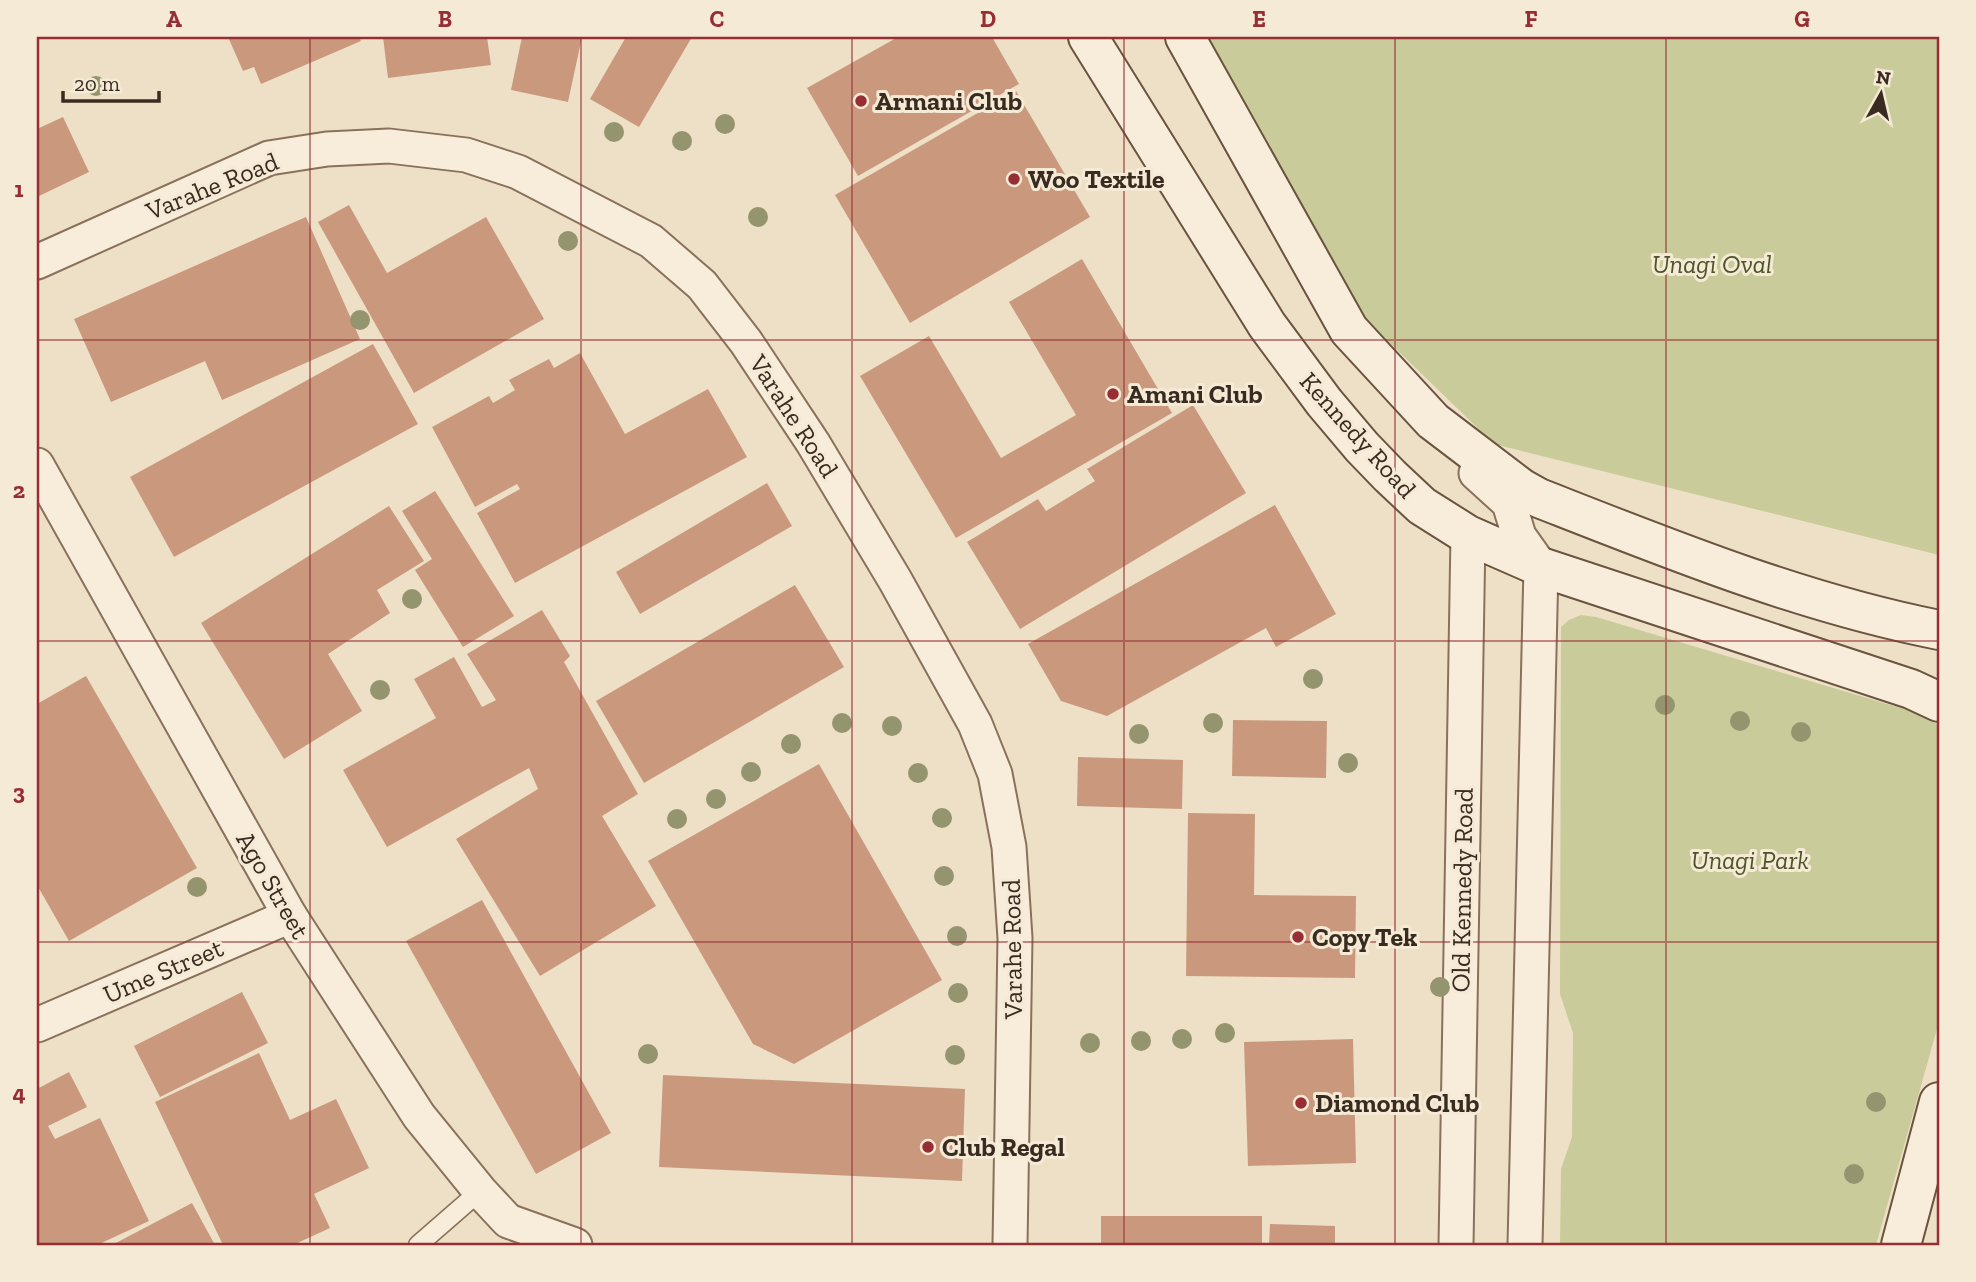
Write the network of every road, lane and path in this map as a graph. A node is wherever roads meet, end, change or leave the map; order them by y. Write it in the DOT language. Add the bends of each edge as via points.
graph roads {
  1 [pos="1088,37"];
  2 [pos="1185,37"];
  3 [pos="37,262"];
  4 [pos="1433,421"];
  5 [pos="37,465"];
  6 [pos="1468,535"];
  7 [pos="1541,567"];
  8 [pos="1939,630"];
  9 [pos="1939,702"];
  10 [pos="290,916"];
  11 [pos="37,1025"];
  12 [pos="1939,1102"];
  13 [pos="480,1191"];
  14 [pos="418,1245"];
  15 [pos="575,1245"];
  16 [pos="1010,1245"];
  17 [pos="1456,1245"];
  18 [pos="1525,1245"];
  19 [pos="1901,1245"];
  1 -- 6 [label="main road, Kennedy Road" via="1267,326 1324,402 1422,506"];
  2 -- 4 [label="main road" via="1349,330"];
  3 -- 16 [label="street, Varahe Road" via="269,158 389,146 466,155 517,172 651,242 702,285 820,454 975,724 995,774 1009,847 1015,938"];
  4 -- 7 [label="street" via="1440,442 1510,503 1519,536"];
  4 -- 8 [label="main road" via="1539,498 1749,576 1897,622"];
  5 -- 10 [label="street, Ago Street"];
  6 -- 7 [label="main road, Kennedy Road"];
  6 -- 17 [label="street, Old Kennedy Road"];
  7 -- 9 [label="main road, Kennedy Road"];
  7 -- 18 [label="street"];
  10 -- 11 [label="street, Ume Street"];
  10 -- 13 [label="street, Ago Street" via="419,1116"];
  12 -- 19 [label="main road"];
  13 -- 14 [label="lane"];
  13 -- 15 [label="street, Ago Street" via="508,1221"];
}
